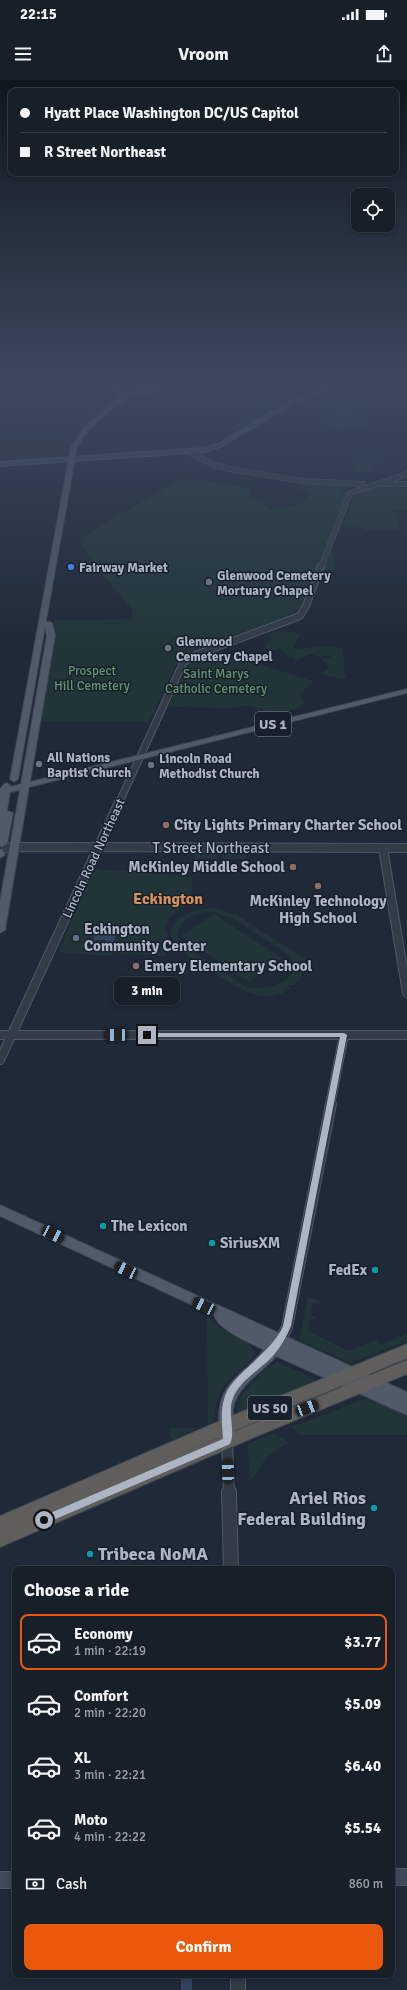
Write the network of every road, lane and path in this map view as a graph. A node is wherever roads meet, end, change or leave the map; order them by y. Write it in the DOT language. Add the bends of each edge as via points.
graph roads {
  1 [pos="71,473"];
  2 [pos="72,473"];
  3 [pos="251,473"];
  4 [pos="407,474"];
  5 [pos="338,484"];
  6 [pos="373,484"];
  7 [pos="407,484"];
  8 [pos="351,492"];
  9 [pos="407,686"];
  10 [pos="407,691"];
  11 [pos="141,754"];
  12 [pos="13,786"];
  13 [pos="0,822"];
  14 [pos="4,848"];
  15 [pos="98,848"];
  16 [pos="383,848"];
  17 [pos="407,848"];
  18 [pos="0,894"];
  19 [pos="0,930"];
  20 [pos="407,993"];
  21 [pos="0,1035"];
  22 [pos="12,1035"];
  23 [pos="344,1035"];
  24 [pos="407,1035"];
  25 [pos="0,1060"];
  26 [pos="0,1210"];
  27 [pos="277,1345"];
  28 [pos="407,1352"];
  29 [pos="407,1366"];
  30 [pos="356,1381"];
  31 [pos="407,1399"];
  32 [pos="407,1408"];
  33 [pos="227,1434"];
  34 [pos="0,1524"];
  35 [pos="0,1538"];
  36 [pos="231,1566"];
  37 [pos="395,1877"];
  38 [pos="407,1877"];
  39 [pos="0,1880"];
  40 [pos="12,1880"];
  41 [pos="238,1978"];
  42 [pos="238,1990"];
  1 -- 12 [label="main road" via="30,691 24,699"];
  2 -- 12 [label="main road" via="48,623"];
  3 -- 5 [label="street"];
  4 -- 6 [label="street"];
  5 -- 6 [label="street"];
  5 -- 8 [label="street"];
  6 -- 7 [label="street"];
  6 -- 8 [label="street"];
  8 -- 11 [label="street, Lincoln Road Northeast" via="302,613 294,619 186,660"];
  9 -- 11 [label="main road, US 1"];
  10 -- 11 [label="main road, US 1"];
  11 -- 12 [label="main road, US 1"];
  11 -- 15 [label="street, Lincoln Road Northeast"];
  12 -- 13 [label="main road"];
  12 -- 14 [label="main road"];
  12 -- 14 [label="main road"];
  14 -- 15 [label="street, T Street Northeast"];
  14 -- 18 [label="main road"];
  14 -- 19 [label="main road"];
  15 -- 16 [label="street, T Street Northeast"];
  15 -- 22 [label="street, Lincoln Road Northeast"];
  16 -- 17 [label="street, T Street Northeast"];
  16 -- 20 [label="street"];
  21 -- 22 [label="street"];
  22 -- 23 [label="street"];
  22 -- 25 [label="street, Lincoln Road Northeast"];
  23 -- 24 [label="street"];
  23 -- 27 [label="street" via="287,1326"];
  26 -- 27 [label="main road" via="170,1288 211,1309 232,1326"];
  27 -- 30 [label="main road"];
  27 -- 33 [label="main road" via="233,1389 227,1403"];
  28 -- 30 [label="highway, US 50"];
  29 -- 30 [label="highway, US 50"];
  30 -- 31 [label="main road"];
  30 -- 32 [label="main road"];
  30 -- 33 [label="highway, US 50"];
  33 -- 34 [label="highway, US 50"];
  33 -- 35 [label="highway, US 50"];
  33 -- 36 [label="street"];
  37 -- 38 [label="main road"];
  39 -- 40 [label="main road"];
  41 -- 42 [label="street"];
}
